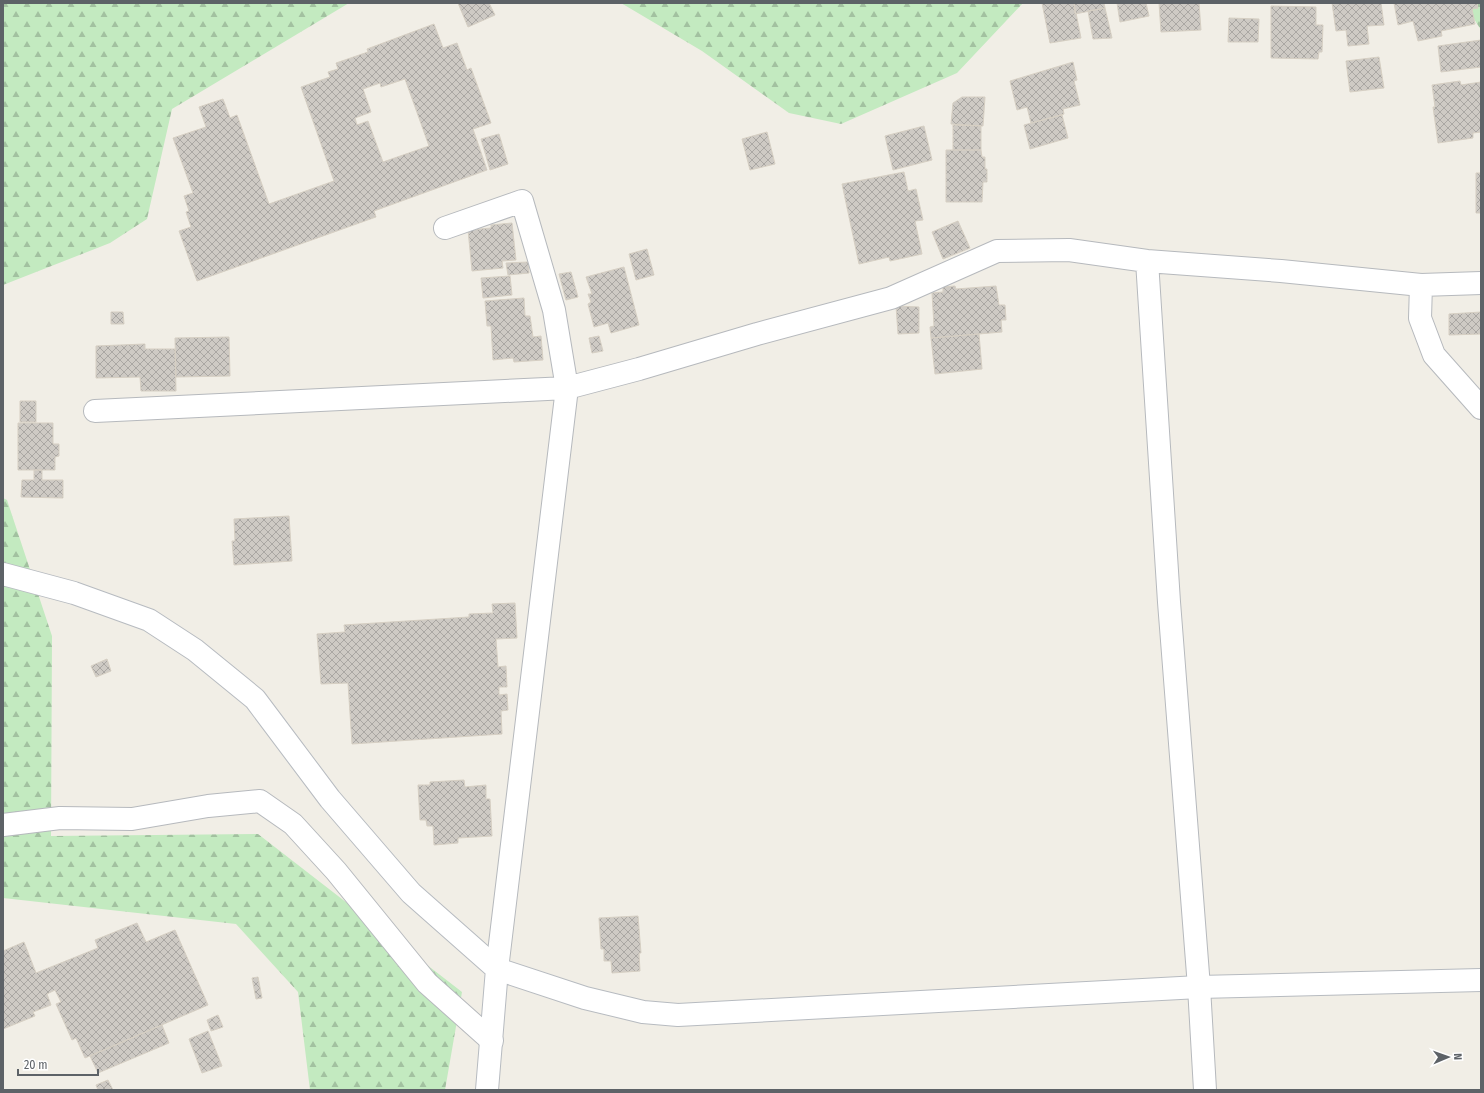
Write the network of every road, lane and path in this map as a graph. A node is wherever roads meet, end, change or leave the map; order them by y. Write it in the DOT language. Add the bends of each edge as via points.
graph roads {
  1 [pos="445,228"];
  2 [pos="1147,261"];
  3 [pos="1481,283"];
  4 [pos="1421,284"];
  5 [pos="567,388"];
  6 [pos="1481,408"];
  7 [pos="95,411"];
  8 [pos="3,574"];
  9 [pos="3,825"];
  10 [pos="497,970"];
  11 [pos="1481,980"];
  12 [pos="1199,987"];
  13 [pos="492,1041"];
  14 [pos="487,1090"];
  15 [pos="1205,1090"];
  1 -- 5 [label="street" via="522,201 554,310"];
  2 -- 4 [label="street"];
  2 -- 5 [label="street" via="1069,250 997,251 891,298"];
  2 -- 12 [label="street" via="1169,602"];
  3 -- 4 [label="street"];
  4 -- 6 [label="street" via="1420,318 1434,355"];
  5 -- 7 [label="street"];
  5 -- 10 [label="street"];
  8 -- 10 [label="street" via="74,593 149,620 195,650 255,699 330,799 411,892"];
  9 -- 13 [label="street" via="60,818 132,819 260,800 293,824 336,871 427,983"];
  10 -- 12 [label="street" via="621,1007 642,1012 678,1015"];
  10 -- 13 [label="street"];
  11 -- 12 [label="street"];
  12 -- 15 [label="street"];
  13 -- 14 [label="street"];
}
